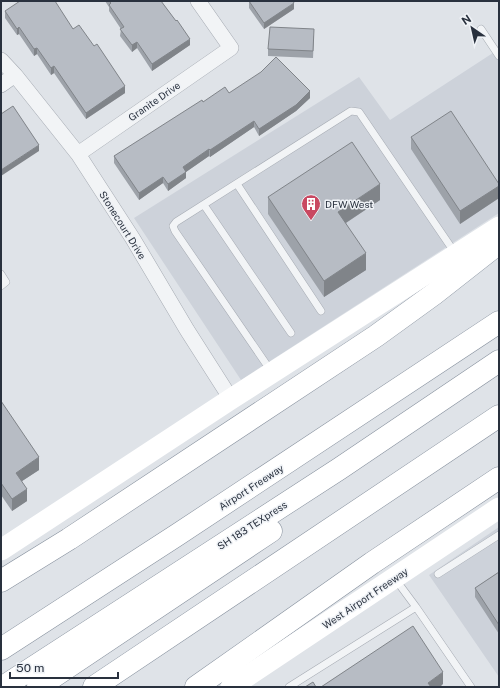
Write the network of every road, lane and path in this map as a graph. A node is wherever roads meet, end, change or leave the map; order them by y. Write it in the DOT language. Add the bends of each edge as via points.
graph roads {
  1 [pos="198,1"];
  2 [pos="482,29"];
  3 [pos="499,56"];
  4 [pos="1,60"];
  5 [pos="15,75"];
  6 [pos="1,85"];
  7 [pos="78,154"];
  8 [pos="237,184"];
  9 [pos="204,204"];
  10 [pos="499,227"];
  11 [pos="499,243"];
  12 [pos="456,254"];
  13 [pos="1,274"];
  14 [pos="1,286"];
  15 [pos="321,311"];
  16 [pos="499,322"];
  17 [pos="291,333"];
  18 [pos="499,361"];
  19 [pos="272,373"];
  20 [pos="499,378"];
  21 [pos="231,400"];
  22 [pos="499,416"];
  23 [pos="499,478"];
  24 [pos="499,508"];
  25 [pos="499,535"];
  26 [pos="1,550"];
  27 [pos="372,563"];
  28 [pos="438,574"];
  29 [pos="395,578"];
  30 [pos="1,581"];
  31 [pos="416,607"];
  32 [pos="40,624"];
  33 [pos="1,648"];
  34 [pos="1,661"];
  35 [pos="3,687"];
  36 [pos="38,687"];
  37 [pos="94,687"];
  38 [pos="182,687"];
  39 [pos="196,687"];
  40 [pos="231,687"];
  41 [pos="289,687"];
  42 [pos="471,687"];
  1 -- 7 [label="street, Granite Drive" via="231,48"];
  2 -- 3 [label="lane"];
  4 -- 5 [label="street, Stonecourt Drive"];
  5 -- 6 [label="street"];
  5 -- 7 [label="street, Stonecourt Drive"];
  7 -- 21 [label="street, Stonecourt Drive"];
  8 -- 9 [label="lane"];
  8 -- 12 [label="lane" via="354,110 359,112"];
  8 -- 15 [label="lane"];
  9 -- 17 [label="lane"];
  9 -- 19 [label="lane" via="176,222 173,226 175,231"];
  10 -- 12 [label="main road"];
  11 -- 30 [label="highway" via="376,336 69,539"];
  12 -- 19 [label="main road"];
  13 -- 14 [label="lane" via="6,282"];
  16 -- 32 [label="highway, Airport Freeway"];
  18 -- 35 [label="highway, SH 183 TEXpress" via="339,469"];
  19 -- 21 [label="main road"];
  20 -- 36 [label="highway, SH 183 TEXpress"];
  21 -- 26 [label="main road"];
  22 -- 37 [label="highway"];
  23 -- 27 [label="highway"];
  24 -- 29 [label="main road, West Airport Freeway"];
  25 -- 28 [label="lane"];
  27 -- 38 [label="highway"];
  27 -- 39 [label="highway"];
  29 -- 31 [label="lane"];
  29 -- 40 [label="main road, West Airport Freeway"];
  31 -- 41 [label="lane"];
  31 -- 42 [label="lane"];
  32 -- 33 [label="highway, Airport Freeway"];
  32 -- 34 [label="highway"];
}
